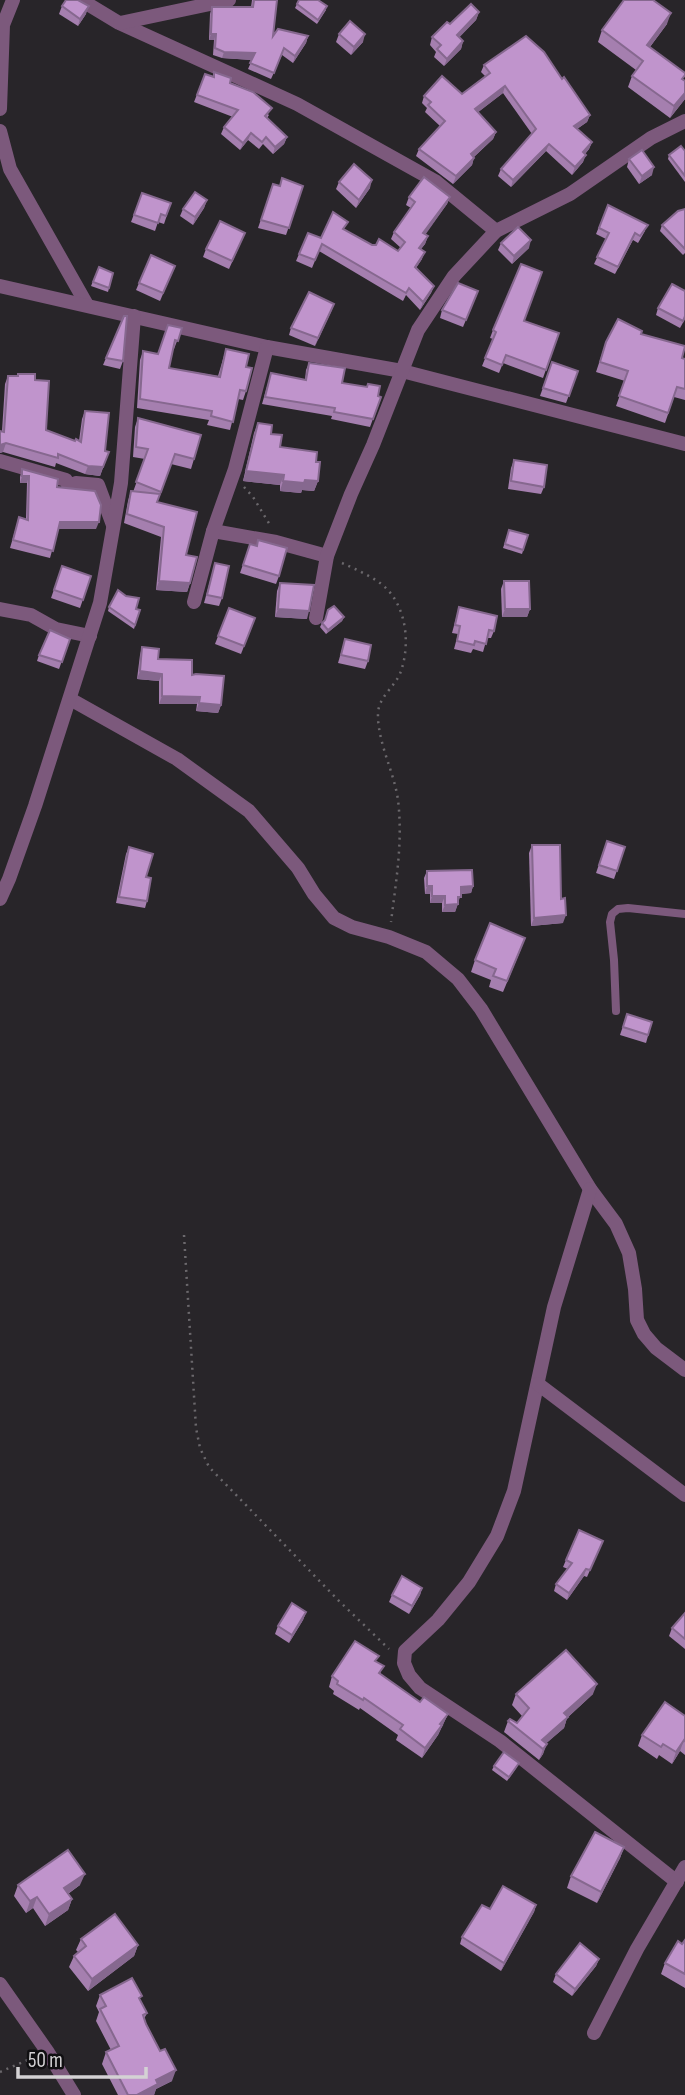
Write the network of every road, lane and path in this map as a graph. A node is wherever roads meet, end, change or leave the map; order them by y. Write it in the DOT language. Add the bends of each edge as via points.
graph roads {
  1 [pos="13,0"];
  2 [pos="80,0"];
  3 [pos="229,0"];
  4 [pos="119,23"];
  5 [pos="2,29"];
  6 [pos="0,109"];
  7 [pos="685,121"];
  8 [pos="0,131"];
  9 [pos="496,231"];
  10 [pos="0,286"];
  11 [pos="87,305"];
  12 [pos="134,316"];
  13 [pos="267,347"];
  14 [pos="401,371"];
  15 [pos="685,444"];
  16 [pos="0,461"];
  17 [pos="235,468"];
  18 [pos="114,528"];
  19 [pos="213,531"];
  20 [pos="276,542"];
  21 [pos="327,556"];
  22 [pos="194,602"];
  23 [pos="0,609"];
  24 [pos="316,618"];
  25 [pos="90,636"];
  26 [pos="70,699"];
  27 [pos="0,899"];
  28 [pos="685,914"];
  29 [pos="389,937"];
  30 [pos="615,1011"];
  31 [pos="590,1189"];
  32 [pos="184,1235"];
  33 [pos="685,1370"];
  34 [pos="538,1384"];
  35 [pos="685,1495"];
  36 [pos="404,1663"];
  37 [pos="685,1867"];
  38 [pos="677,1882"];
  39 [pos="0,1984"];
  40 [pos="594,2033"];
  41 [pos="47,2051"];
  42 [pos="0,2072"];
  43 [pos="74,2095"];
  1 -- 5 [label="street"];
  2 -- 4 [label="street"];
  3 -- 4 [label="street"];
  4 -- 9 [label="street" via="297,104 435,181"];
  5 -- 6 [label="street"];
  7 -- 9 [label="street" via="651,138 570,194"];
  8 -- 11 [label="street" via="10,169"];
  9 -- 14 [label="street" via="454,276 418,330"];
  10 -- 11 [label="street"];
  11 -- 12 [label="street"];
  12 -- 13 [label="street"];
  12 -- 18 [label="street"];
  13 -- 14 [label="street"];
  13 -- 17 [label="street"];
  14 -- 15 [label="street"];
  14 -- 21 [label="street"];
  16 -- 18 [label="street" via="61,478 69,487 76,483 98,485"];
  17 -- 19 [label="street"];
  17 -- 20 [label="path"];
  18 -- 25 [label="street"];
  19 -- 20 [label="street"];
  19 -- 22 [label="street"];
  20 -- 21 [label="street"];
  21 -- 24 [label="street"];
  21 -- 29 [label="path" via="381,584 394,597 405,626 401,673 378,712 398,799 400,851"];
  23 -- 25 [label="street"];
  25 -- 26 [label="street"];
  26 -- 27 [label="street"];
  26 -- 29 [label="street" via="177,759 249,811 334,918"];
  28 -- 30 [label="lane" via="628,908 612,914"];
  29 -- 31 [label="street" via="426,952 458,979 481,1009"];
  31 -- 33 [label="street" via="616,1224 629,1254 637,1320 656,1349"];
  31 -- 34 [label="street" via="554,1307"];
  32 -- 36 [label="path" via="193,1392 200,1448 209,1466"];
  34 -- 35 [label="street"];
  34 -- 36 [label="street" via="514,1491 497,1536 438,1620 405,1651"];
  36 -- 38 [label="street" via="420,1688 500,1741"];
  37 -- 38 [label="street"];
  38 -- 40 [label="street"];
  39 -- 41 [label="street"];
  41 -- 42 [label="path"];
  41 -- 43 [label="street"];
}
